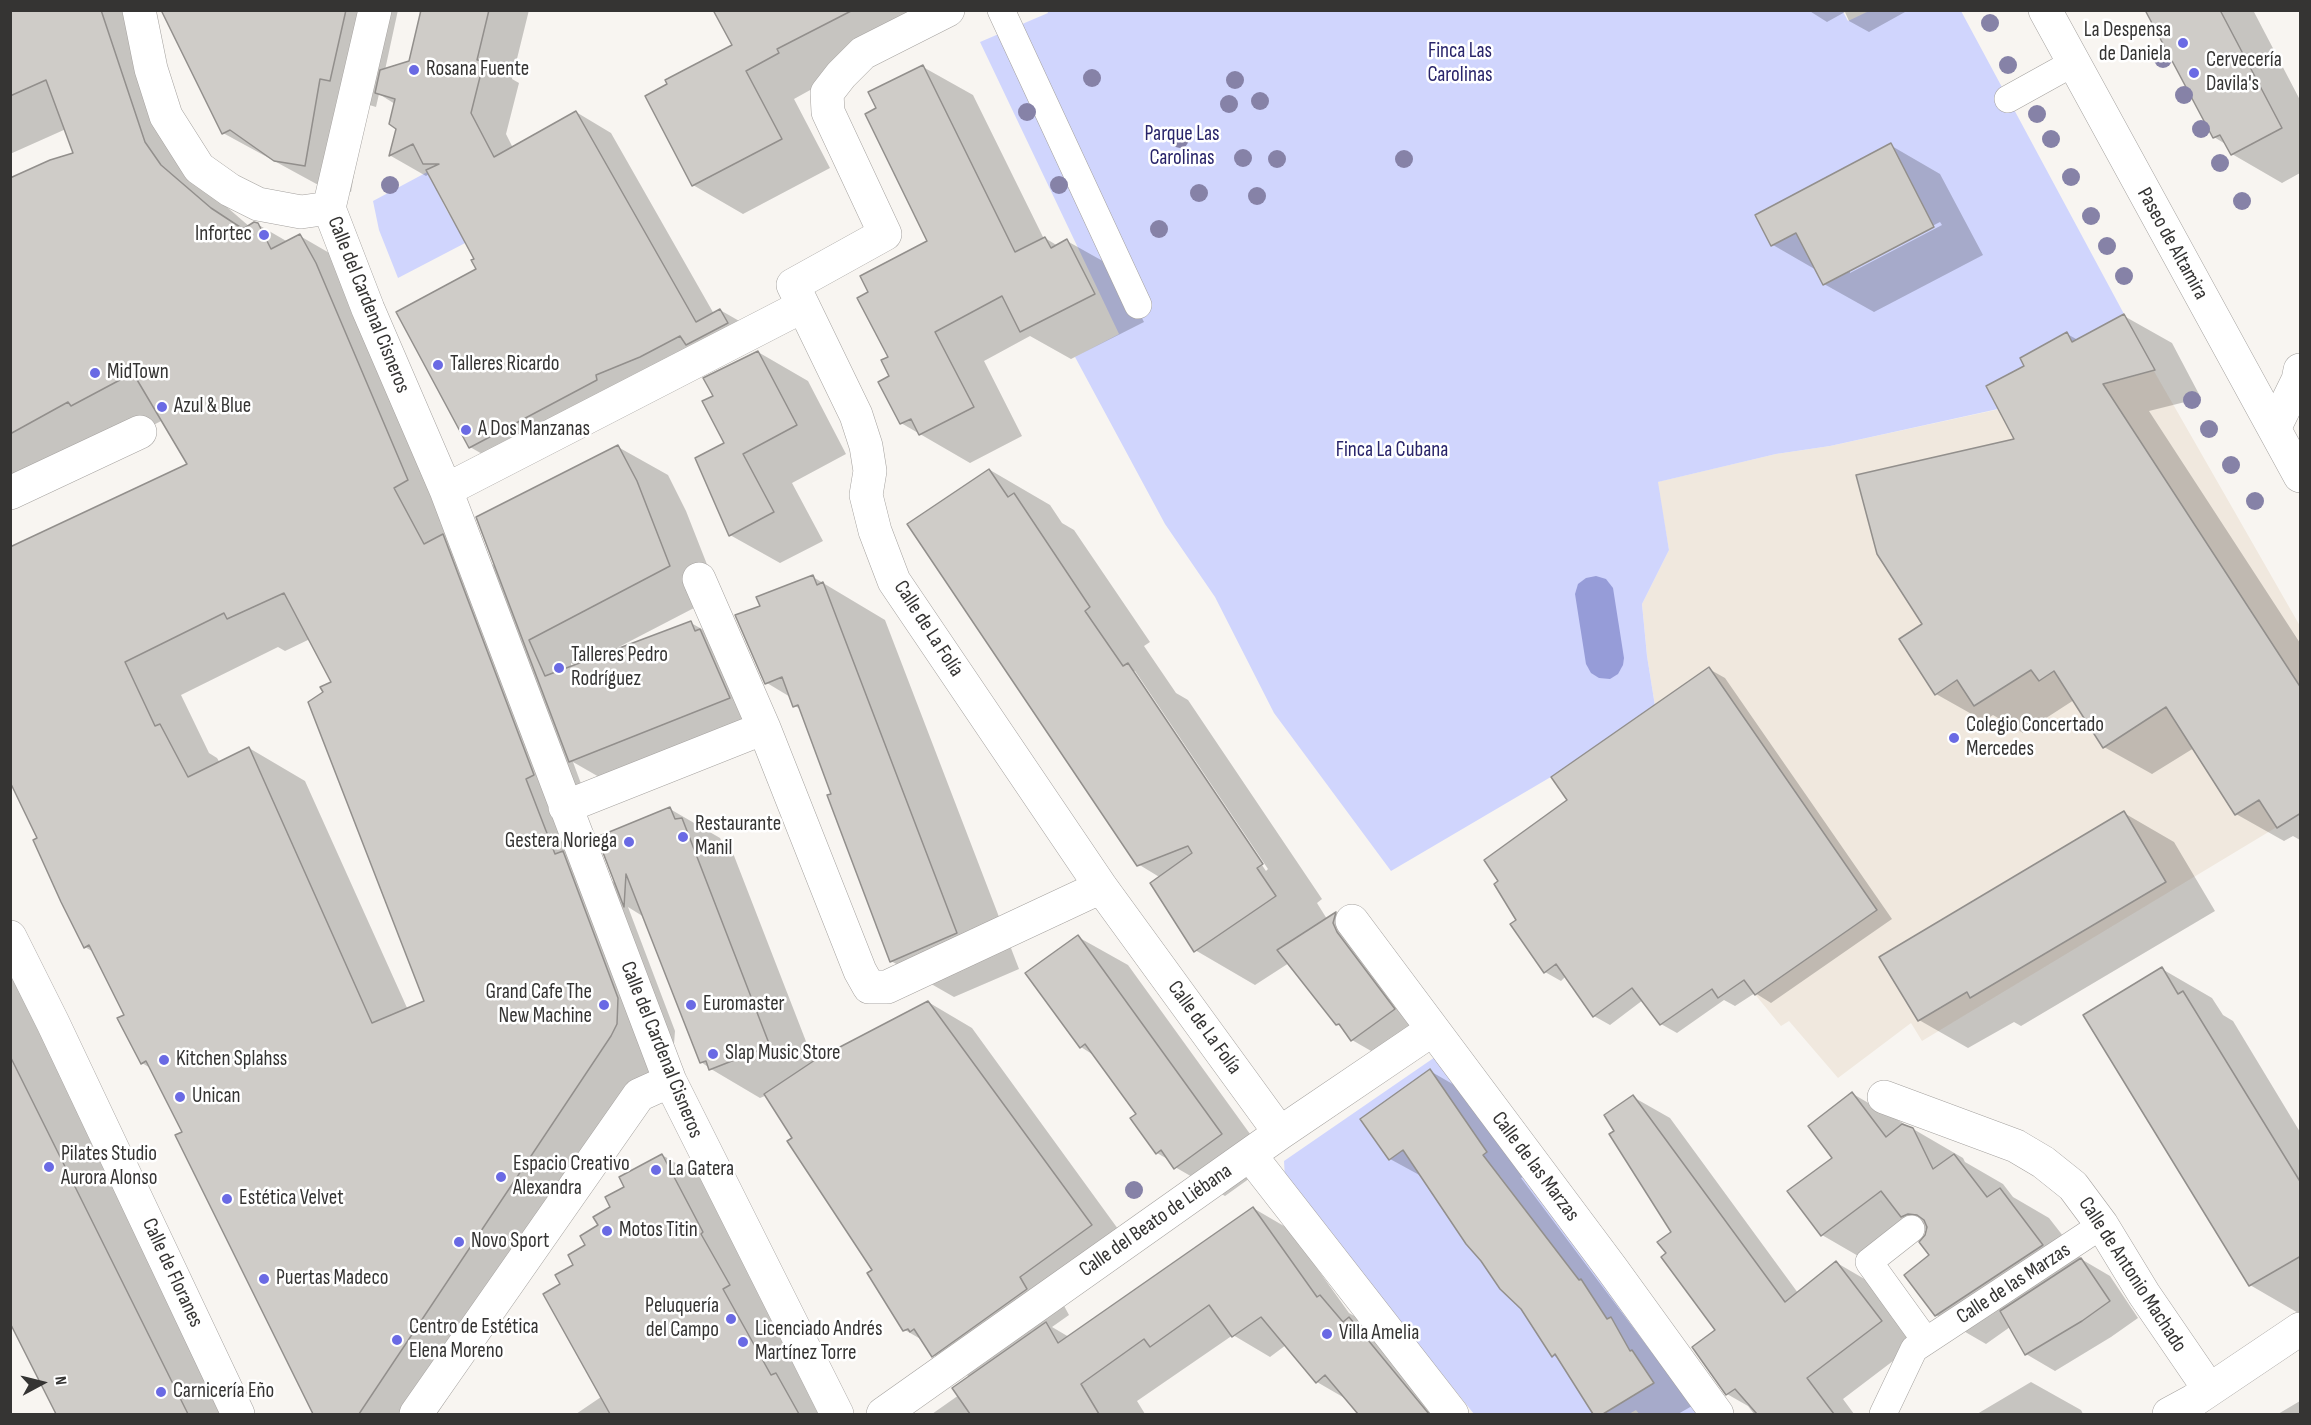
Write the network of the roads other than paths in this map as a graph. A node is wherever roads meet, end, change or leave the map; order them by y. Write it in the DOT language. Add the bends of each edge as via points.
graph roads {
  1 [pos="139,10"];
  2 [pos="375,10"];
  3 [pos="948,10"];
  4 [pos="1001,10"];
  5 [pos="2045,10"];
  6 [pos="2073,63"];
  7 [pos="2008,99"];
  8 [pos="329,208"];
  9 [pos="1138,304"];
  10 [pos="803,306"];
  11 [pos="2301,370"];
  12 [pos="2275,427"];
  13 [pos="140,432"];
  14 [pos="2301,477"];
  15 [pos="446,490"];
  16 [pos="10,493"];
  17 [pos="699,579"];
  18 [pos="764,728"];
  19 [pos="565,807"];
  20 [pos="1101,887"];
  21 [pos="1352,921"];
  22 [pos="10,937"];
  23 [pos="1432,1030"];
  24 [pos="670,1081"];
  25 [pos="1884,1097"];
  26 [pos="1280,1133"];
  27 [pos="1250,1155"];
  28 [pos="2102,1226"];
  29 [pos="1911,1229"];
  30 [pos="2301,1329"];
  31 [pos="1926,1341"];
  32 [pos="2209,1389"];
  33 [pos="238,1414"];
  34 [pos="416,1414"];
  35 [pos="837,1414"];
  36 [pos="882,1414"];
  37 [pos="1452,1414"];
  38 [pos="1718,1414"];
  39 [pos="1883,1414"];
  40 [pos="2169,1414"];
  1 -- 8 [label="street" via="166,116 199,168 258,204 301,212"];
  2 -- 8 [label="street, Calle del Cardenal Cisneros"];
  3 -- 10 [label="street, Calle de La Folía" via="863,53 827,93 828,112 885,234 793,285"];
  4 -- 9 [label="lane"];
  5 -- 6 [label="street, Paseo de Altamira"];
  6 -- 7 [label="lane"];
  6 -- 12 [label="street, Paseo de Altamira"];
  8 -- 15 [label="street, Calle del Cardenal Cisneros"];
  10 -- 15 [label="street"];
  10 -- 20 [label="street, Calle de La Folía" via="856,415 870,471 866,495 894,581"];
  11 -- 12 [label="street"];
  12 -- 14 [label="street, Paseo de Altamira"];
  13 -- 16 [label="street"];
  15 -- 19 [label="street, Calle del Cardenal Cisneros"];
  17 -- 18 [label="street"];
  18 -- 19 [label="street"];
  18 -- 20 [label="street" via="869,987 887,987"];
  19 -- 24 [label="street, Calle del Cardenal Cisneros"];
  20 -- 26 [label="street, Calle de La Folía"];
  21 -- 23 [label="street, Calle de las Marzas"];
  22 -- 33 [label="street, Calle de Floranes"];
  23 -- 26 [label="street, Calle del Beato de Liébana"];
  23 -- 38 [label="street, Calle de las Marzas"];
  24 -- 34 [label="street" via="639,1095"];
  24 -- 35 [label="street, Calle del Cardenal Cisneros"];
  25 -- 28 [label="street, Calle de Antonio Machado" via="2016,1146 2073,1186"];
  26 -- 27 [label="street, Calle del Beato de Liébana"];
  27 -- 36 [label="street, Calle del Beato de Liébana"];
  27 -- 37 [label="street"];
  28 -- 31 [label="lane, Calle de las Marzas"];
  28 -- 32 [label="street, Calle de Antonio Machado"];
  29 -- 31 [label="lane" via="1869,1262"];
  30 -- 32 [label="street"];
  31 -- 39 [label="lane, Calle de las Marzas" via="1914,1349"];
  32 -- 40 [label="street"];
}
